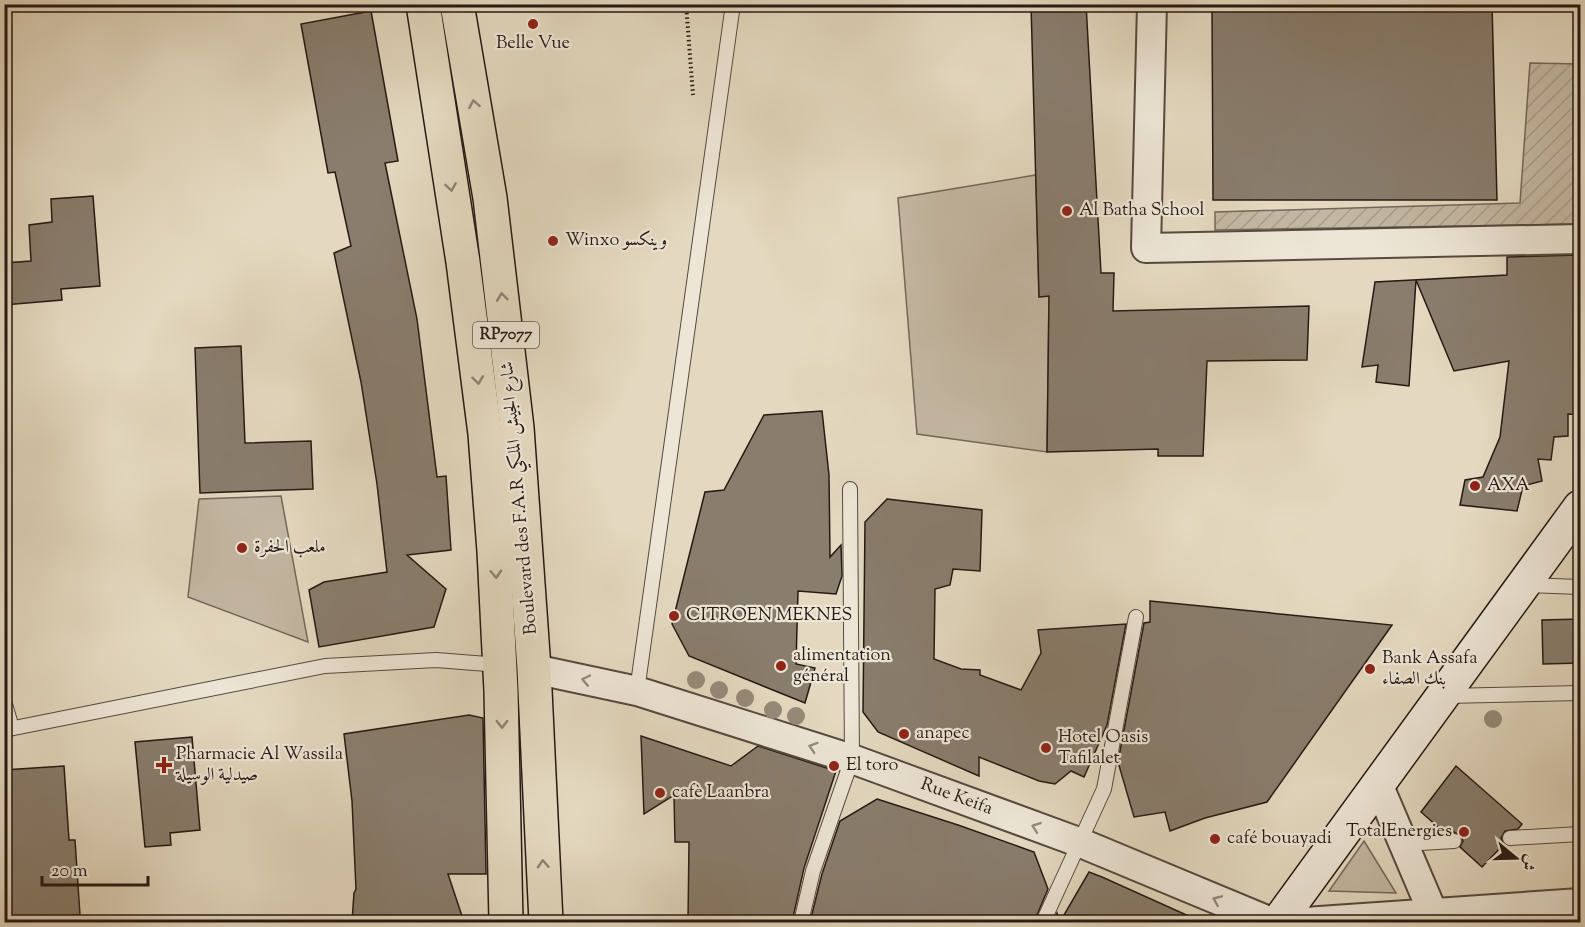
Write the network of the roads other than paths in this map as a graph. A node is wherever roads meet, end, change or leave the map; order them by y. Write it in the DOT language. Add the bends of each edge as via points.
graph roads {
  1 [pos="423,4"];
  2 [pos="457,4"];
  3 [pos="733,4"];
  4 [pos="1152,4"];
  5 [pos="1581,239"];
  6 [pos="850,489"];
  7 [pos="1581,507"];
  8 [pos="1524,585"];
  9 [pos="1581,587"];
  10 [pos="1136,617"];
  11 [pos="500,665"];
  12 [pos="534,669"];
  13 [pos="637,691"];
  14 [pos="1581,693"];
  15 [pos="1443,696"];
  16 [pos="4,701"];
  17 [pos="8,729"];
  18 [pos="852,759"];
  19 [pos="1378,784"];
  20 [pos="1581,834"];
  21 [pos="1510,838"];
  22 [pos="1454,841"];
  23 [pos="1081,843"];
  24 [pos="1403,844"];
  25 [pos="1581,903"];
  26 [pos="1433,913"];
  27 [pos="506,922"];
  28 [pos="546,922"];
  29 [pos="801,922"];
  30 [pos="1043,922"];
  31 [pos="1271,922"];
  32 [pos="1278,922"];
  33 [pos="1305,922"];
  1 -- 11 [label="main road, Boulevard des F.A.R شارع الجيش الملكي / RP7077, one-way" via="463,262 484,434"];
  12 -- 2 [label="main road, Boulevard des F.A.R شارع الجيش الملكي / RP7077, one-way" via="512,382 490,198"];
  3 -- 13 [label="lane"];
  4 -- 5 [label="street" via="1146,248"];
  6 -- 18 [label="lane"];
  7 -- 8 [label="street"];
  8 -- 9 [label="lane"];
  8 -- 15 [label="street"];
  10 -- 23 [label="lane" via="1104,789"];
  11 -- 17 [label="lane" via="436,660 325,666"];
  11 -- 27 [label="main road, Boulevard des F.A.R شارع الجيش الملكي / RP7077, one-way"];
  13 -- 12 [label="street, Rue Keifa, one-way"];
  28 -- 12 [label="main road, Boulevard des F.A.R شارع الجيش الملكي / RP7077, one-way"];
  18 -- 13 [label="street, Rue Keifa, one-way"];
  14 -- 15 [label="lane"];
  15 -- 19 [label="street"];
  16 -- 17 [label="lane"];
  23 -- 18 [label="street, Rue Keifa, one-way"];
  18 -- 29 [label="lane" via="813,872"];
  19 -- 24 [label="street"];
  19 -- 32 [label="street"];
  20 -- 21 [label="lane"];
  22 -- 24 [label="lane"];
  23 -- 30 [label="lane"];
  31 -- 23 [label="street, Rue Keifa, one-way"];
  24 -- 26 [label="street"];
  25 -- 26 [label="street"];
  26 -- 33 [label="street"];
}
